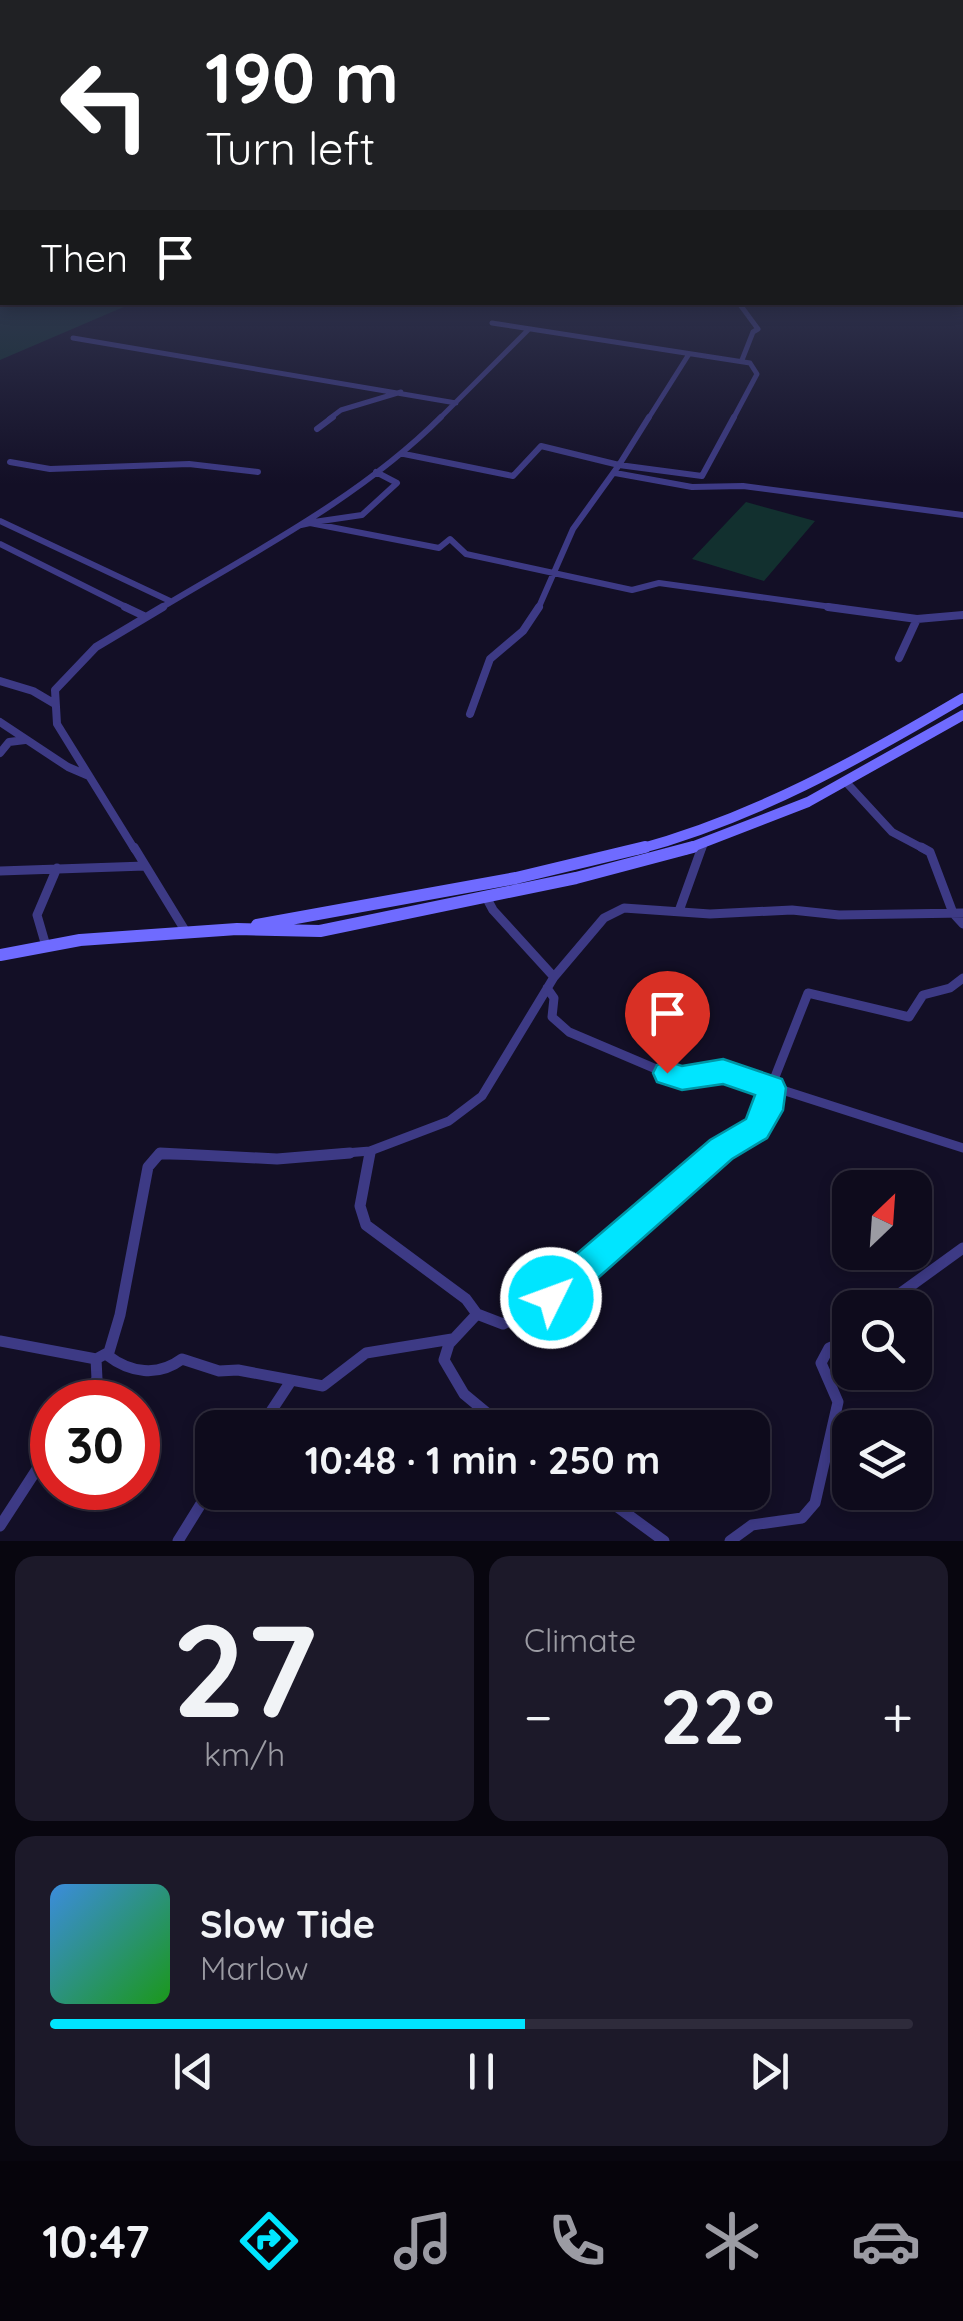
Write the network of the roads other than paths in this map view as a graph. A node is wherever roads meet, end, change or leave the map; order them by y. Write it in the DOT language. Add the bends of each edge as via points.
graph roads {
  1 [pos="85,340"];
  2 [pos="518,340"];
  3 [pos="595,340"];
  4 [pos="750,340"];
  5 [pos="690,354"];
  6 [pos="742,360"];
  7 [pos="406,391"];
  8 [pos="456,403"];
  9 [pos="317,429"];
  10 [pos="404,454"];
  11 [pos="10,462"];
  12 [pos="617,469"];
  13 [pos="258,472"];
  14 [pos="376,472"];
  15 [pos="963,515"];
  16 [pos="0,520"];
  17 [pos="310,523"];
  18 [pos="296,526"];
  19 [pos="0,544"];
  20 [pos="555,574"];
  21 [pos="170,601"];
  22 [pos="963,615"];
  23 [pos="144,616"];
  24 [pos="917,619"];
  25 [pos="900,658"];
  26 [pos="0,681"];
  27 [pos="963,698"];
  28 [pos="56,704"];
  29 [pos="470,714"];
  30 [pos="963,714"];
  31 [pos="0,722"];
  32 [pos="25,740"];
  33 [pos="0,753"];
  34 [pos="90,776"];
  35 [pos="845,781"];
  36 [pos="704,843"];
  37 [pos="144,866"];
  38 [pos="57,868"];
  39 [pos="0,872"];
  40 [pos="486,897"];
  41 [pos="679,911"];
  42 [pos="958,913"];
  43 [pos="963,924"];
  44 [pos="236,929"];
  45 [pos="186,932"];
  46 [pos="46,946"];
  47 [pos="0,955"];
  48 [pos="554,976"];
  49 [pos="963,978"];
  50 [pos="547,988"];
  51 [pos="771,1088"];
  52 [pos="963,1148"];
  53 [pos="370,1151"];
  54 [pos="963,1248"];
  55 [pos="905,1290"];
  56 [pos="477,1314"];
  57 [pos="453,1339"];
  58 [pos="0,1341"];
  59 [pos="832,1347"];
  60 [pos="101,1357"];
  61 [pos="97,1380"];
  62 [pos="290,1381"];
  63 [pos="832,1388"];
  64 [pos="833,1390"];
  65 [pos="271,1410"];
  66 [pos="483,1410"];
  67 [pos="30,1480"];
  68 [pos="197,1510"];
  69 [pos="622,1510"];
  70 [pos="0,1526"];
  71 [pos="178,1541"];
  72 [pos="664,1541"];
  73 [pos="730,1541"];
  1 -- 7 [label="street"];
  2 -- 8 [label="street"];
  3 -- 5 [label="street"];
  4 -- 6 [label="street"];
  5 -- 6 [label="street"];
  5 -- 12 [label="street"];
  6 -- 12 [label="street" via="757,374 702,476"];
  7 -- 8 [label="street"];
  7 -- 9 [label="street" via="341,410"];
  8 -- 10 [label="street"];
  10 -- 12 [label="street" via="514,476 541,446"];
  10 -- 14 [label="street"];
  11 -- 13 [label="street" via="52,470"];
  12 -- 15 [label="street" via="692,487 743,486"];
  12 -- 20 [label="street" via="573,529"];
  14 -- 17 [label="street" via="397,483 362,515"];
  14 -- 18 [label="street"];
  16 -- 21 [label="street"];
  17 -- 18 [label="street"];
  17 -- 20 [label="street" via="428,547 450,539 466,554"];
  18 -- 21 [label="street"];
  19 -- 23 [label="street"];
  20 -- 24 [label="street" via="632,590 659,583"];
  20 -- 29 [label="street" via="523,631 490,660"];
  21 -- 23 [label="street"];
  22 -- 24 [label="street"];
  23 -- 28 [label="street" via="96,648 54,690"];
  24 -- 25 [label="street"];
  26 -- 28 [label="street"];
  27 -- 44 [label="main road" via="777,801 671,841 553,870"];
  28 -- 34 [label="street" via="57,724"];
  30 -- 35 [label="main road"];
  31 -- 32 [label="street"];
  32 -- 33 [label="street" via="9,742"];
  32 -- 34 [label="street"];
  34 -- 37 [label="street"];
  35 -- 36 [label="main road"];
  35 -- 42 [label="street" via="892,832 930,852"];
  36 -- 40 [label="main road"];
  36 -- 41 [label="street"];
  37 -- 38 [label="street"];
  37 -- 45 [label="street"];
  38 -- 39 [label="street"];
  38 -- 46 [label="street" via="38,918"];
  40 -- 44 [label="main road" via="320,931"];
  40 -- 48 [label="street"];
  41 -- 42 [label="street"];
  41 -- 48 [label="street" via="612,912"];
  42 -- 43 [label="street"];
  44 -- 45 [label="main road"];
  45 -- 46 [label="main road"];
  46 -- 47 [label="main road"];
  48 -- 50 [label="street"];
  49 -- 51 [label="street" via="923,995 909,1016 808,993"];
  50 -- 51 [label="street" via="554,1020 578,1036 675,1077 723,1071"];
  50 -- 53 [label="street" via="482,1096 448,1121"];
  51 -- 52 [label="street"];
  51 -- 56 [label="street" via="756,1128 721,1150 551,1298 513,1322"];
  53 -- 56 [label="street" via="360,1218"];
  53 -- 60 [label="street" via="277,1159 156,1155 148,1166 120,1315"];
  54 -- 55 [label="street"];
  56 -- 57 [label="street"];
  57 -- 62 [label="street" via="366,1354 322,1386"];
  57 -- 66 [label="street" via="444,1357 448,1372"];
  58 -- 60 [label="street"];
  59 -- 63 [label="street" via="821,1363"];
  60 -- 61 [label="street"];
  60 -- 62 [label="street" via="125,1369 166,1370 182,1359"];
  62 -- 65 [label="street"];
  64 -- 73 [label="street" via="838,1402 809,1514 737,1530"];
  67 -- 70 [label="street"];
  68 -- 71 [label="street"];
  69 -- 72 [label="street"];
}
